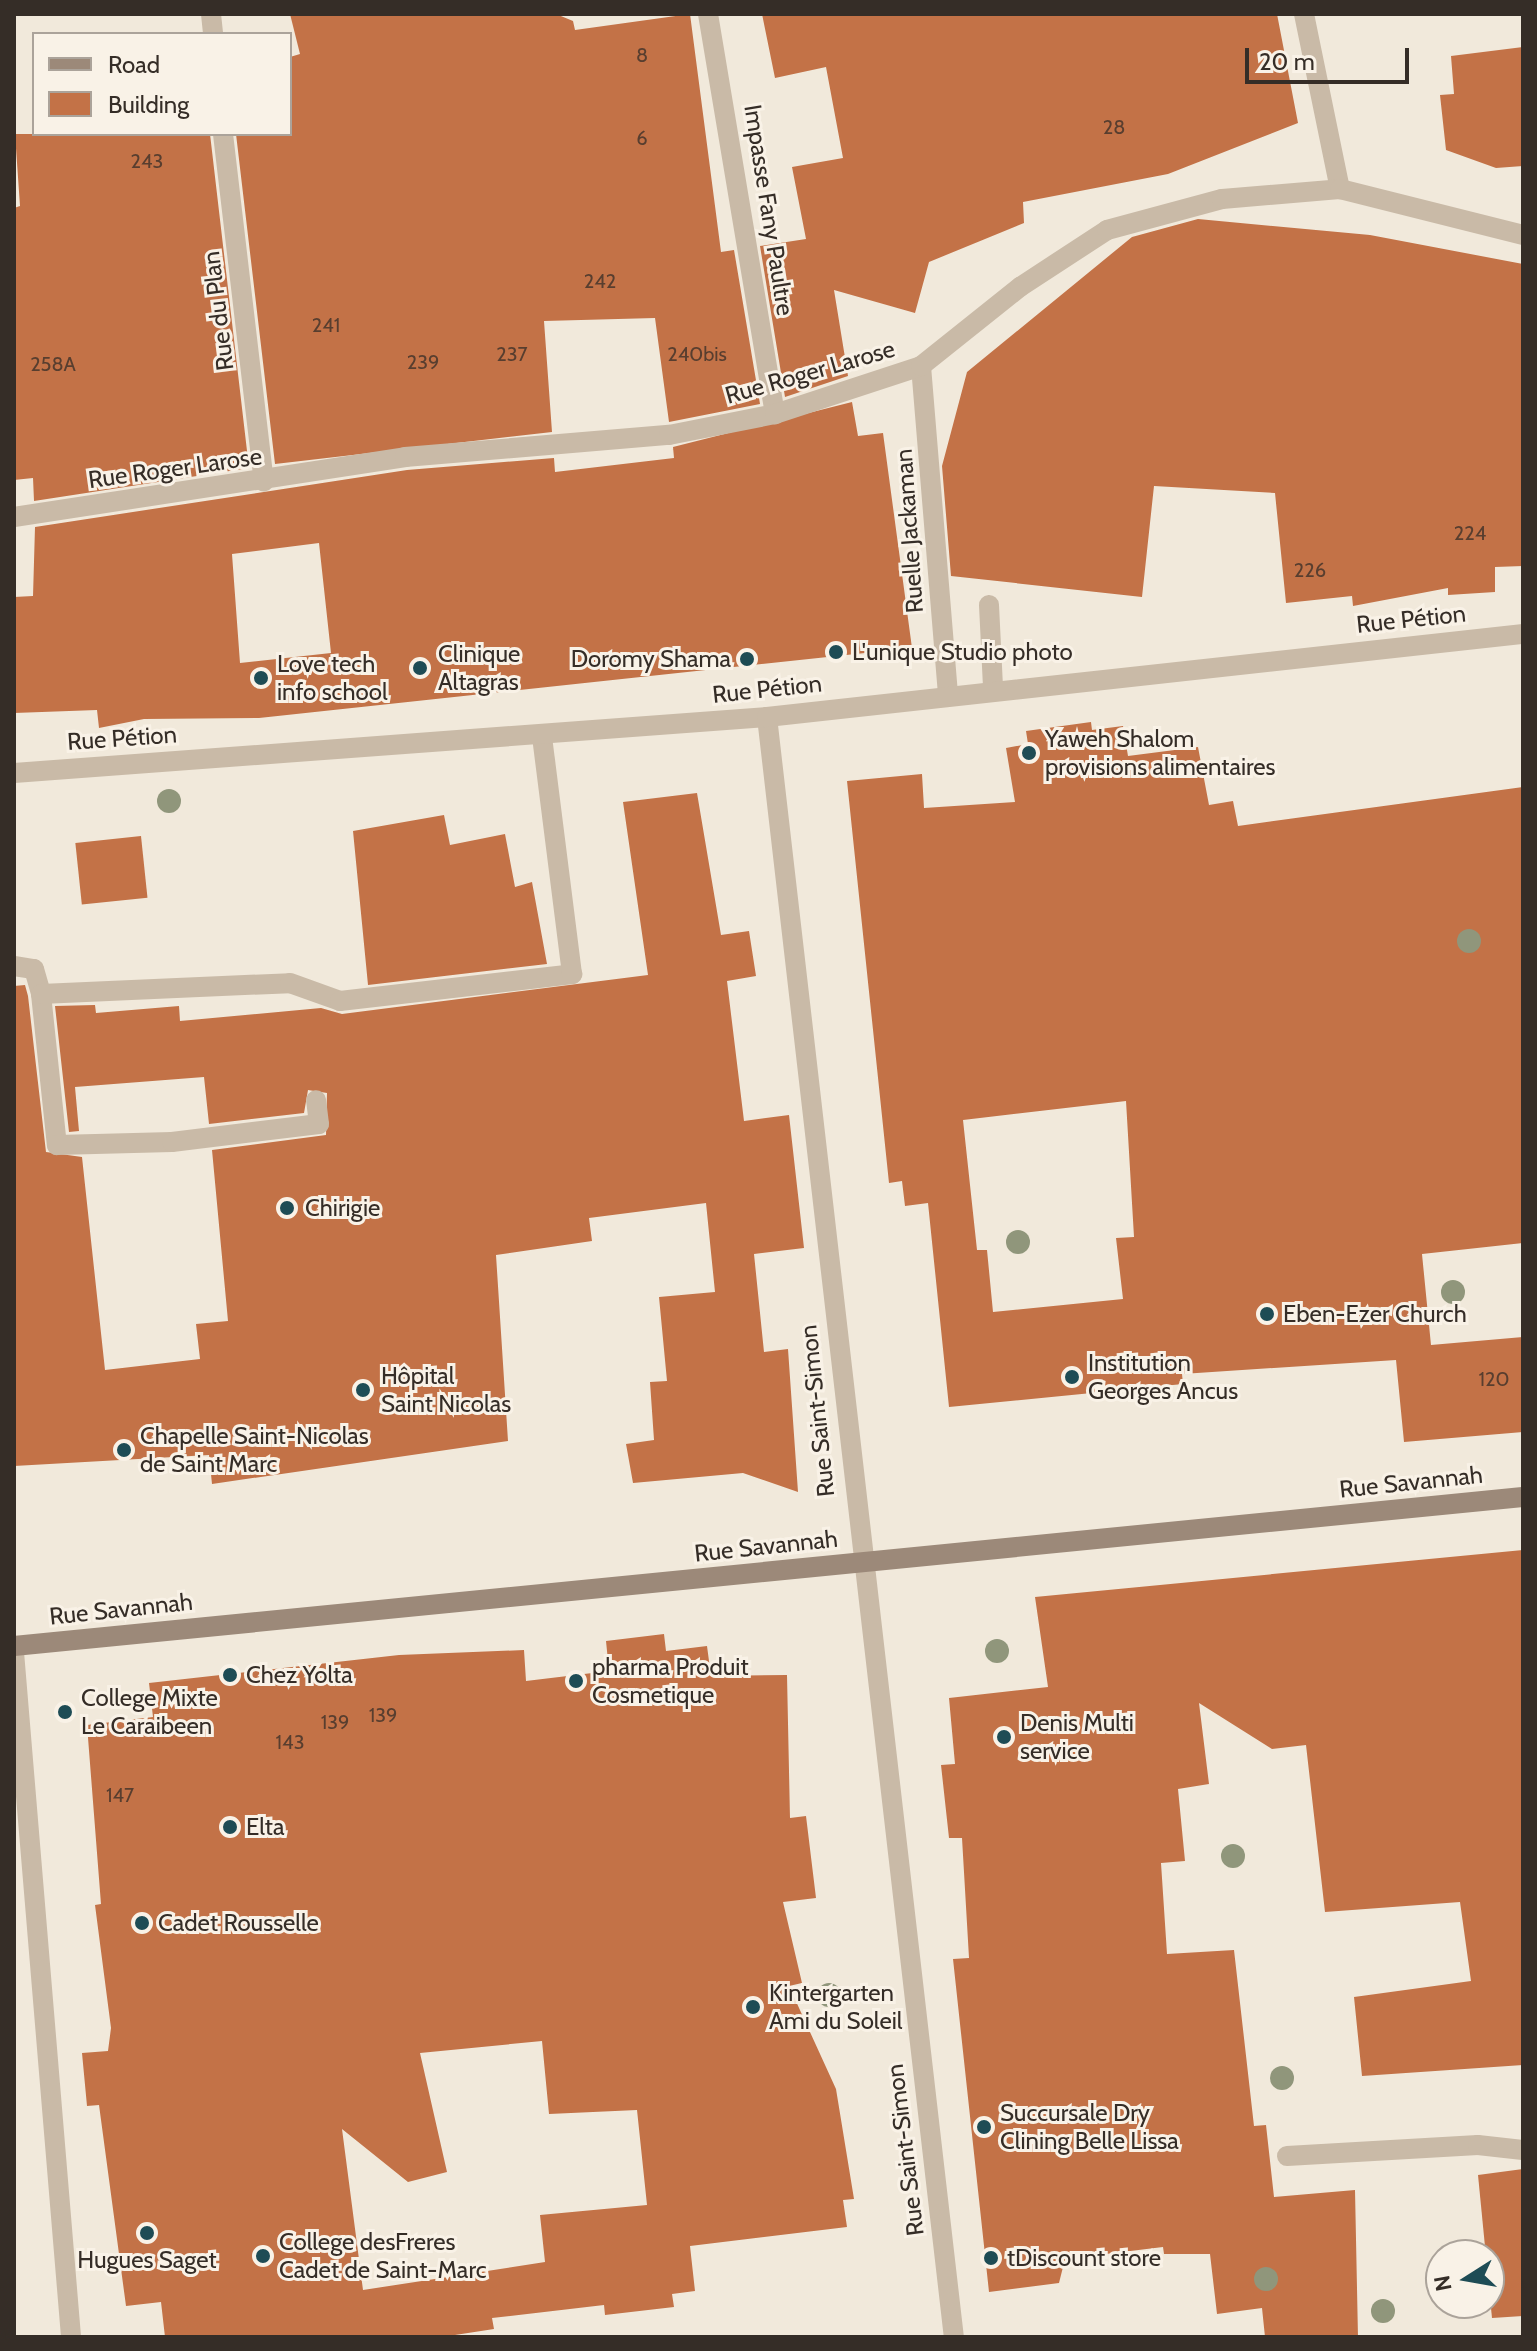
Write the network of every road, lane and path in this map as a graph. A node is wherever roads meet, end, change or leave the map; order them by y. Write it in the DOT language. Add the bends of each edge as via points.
graph roads {
  1 [pos="708,14"];
  2 [pos="1304,14"];
  3 [pos="223,136"];
  4 [pos="1340,189"];
  5 [pos="1523,235"];
  6 [pos="921,366"];
  7 [pos="775,414"];
  8 [pos="264,482"];
  9 [pos="14,517"];
  10 [pos="989,605"];
  11 [pos="1523,634"];
  12 [pos="993,687"];
  13 [pos="948,692"];
  14 [pos="767,717"];
  15 [pos="542,736"];
  16 [pos="14,773"];
  17 [pos="14,966"];
  18 [pos="41,994"];
  19 [pos="316,1100"];
  20 [pos="1523,1497"];
  21 [pos="860,1562"];
  22 [pos="14,1646"];
  23 [pos="14,1652"];
  24 [pos="1523,2150"];
  25 [pos="1287,2156"];
  26 [pos="71,2337"];
  27 [pos="954,2337"];
  1 -- 7 [label="street, Impasse Fany Paultre"];
  2 -- 4 [label="street"];
  3 -- 8 [label="street, Rue du Plan"];
  4 -- 5 [label="street, Rue Roger Larose"];
  4 -- 6 [label="street, Rue Roger Larose" via="1222,199 1107,230 1020,287"];
  6 -- 7 [label="street, Rue Roger Larose"];
  6 -- 13 [label="street, Ruelle Jackaman"];
  7 -- 8 [label="street, Rue Roger Larose" via="669,435 405,457"];
  8 -- 9 [label="street, Rue Roger Larose"];
  10 -- 12 [label="street"];
  11 -- 12 [label="street, Rue Pétion"];
  12 -- 13 [label="street, Rue Pétion"];
  13 -- 14 [label="street, Rue Pétion"];
  14 -- 15 [label="street, Rue Pétion"];
  14 -- 21 [label="street, Rue Saint-Simon"];
  15 -- 16 [label="street, Rue Pétion"];
  15 -- 18 [label="street" via="572,974 340,1001 290,983"];
  17 -- 18 [label="street" via="34,969"];
  18 -- 19 [label="street" via="57,1145 172,1142 319,1124"];
  20 -- 21 [label="street, Rue Savannah"];
  21 -- 22 [label="street, Rue Savannah"];
  21 -- 27 [label="street, Rue Saint-Simon"];
  23 -- 26 [label="street"];
  24 -- 25 [label="street" via="1478,2145"];
}
